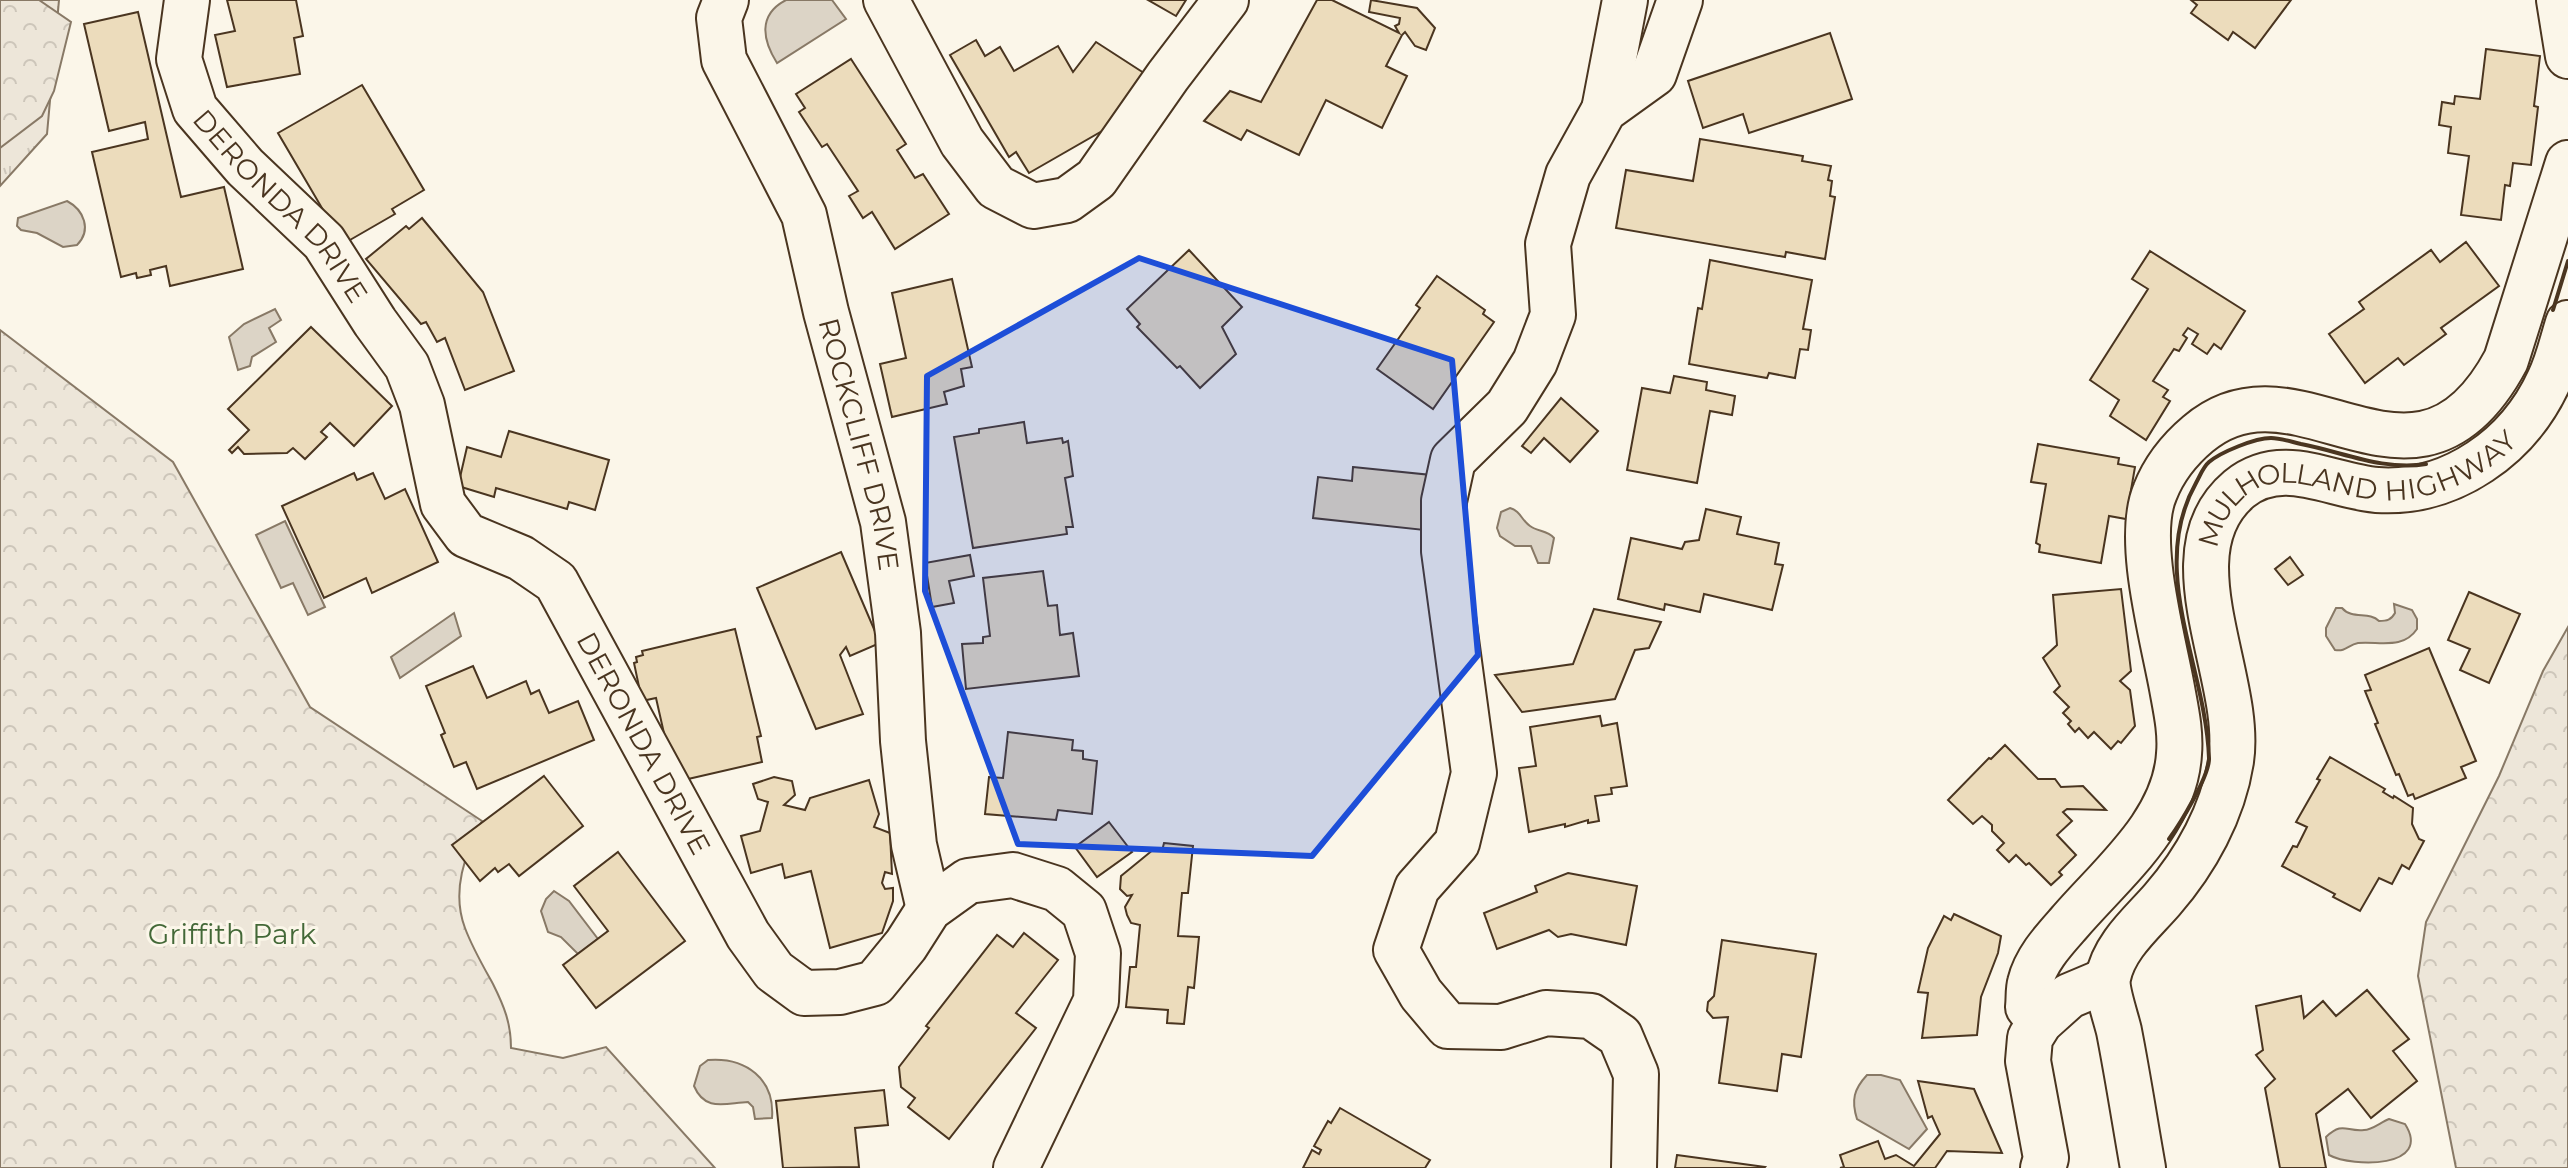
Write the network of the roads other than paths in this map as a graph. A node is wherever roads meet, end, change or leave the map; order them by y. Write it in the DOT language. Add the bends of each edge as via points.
graph roads {
  1 [pos="187,0"];
  2 [pos="726,0"];
  3 [pos="886,0"];
  4 [pos="1226,0"];
  5 [pos="1625,0"];
  6 [pos="1680,0"];
  7 [pos="2559,0"];
  8 [pos="2568,56"];
  9 [pos="1604,110"];
  10 [pos="2568,163"];
  11 [pos="2568,323"];
  12 [pos="2097,890"];
  13 [pos="929,909"];
  14 [pos="2136,929"];
  15 [pos="2107,980"];
  16 [pos="2040,1022"];
  17 [pos="1016,1168"];
  18 [pos="1634,1168"];
  19 [pos="2043,1168"];
  20 [pos="2143,1168"];
  1 -- 13 [label="street, DERONDA DRIVE" via="179,59 195,109 245,167 324,242 407,366 422,405 443,504 466,535 521,558 556,582 748,935 774,971 804,993 840,992 875,983"];
  2 -- 13 [label="street, ROCKCLIFF DRIVE" via="719,18 724,60 804,215 883,522 898,633 913,830"];
  3 -- 4 [label="street" via="962,142 996,187 1033,206 1067,200 1096,179"];
  5 -- 9 [label="street"];
  6 -- 9 [label="street" via="1654,74"];
  7 -- 8 [label="street"];
  9 -- 18 [label="street" via="1568,175 1548,244 1553,315 1535,362 1507,407 1453,460 1444,501 1444,551 1474,773 1457,843 1417,888 1396,950 1421,994 1448,1026 1501,1027 1546,1013 1591,1016 1620,1036 1636,1074"];
  10 -- 12 [label="street, MULHOLLAND HIGHWAY" via="2506,360 2472,408 2427,432 2384,436 2307,414 2269,409 2234,413 2200,432 2173,458 2154,494 2149,564 2179,723 2179,756 2172,790 2157,818"];
  11 -- 14 [label="street, MULHOLLAND HIGHWAY" via="2550,379 2530,415 2505,444 2470,469 2424,487 2378,490 2276,472 2252,479 2222,506 2205,551 2206,578 2231,714 2232,759 2202,844"];
  12 -- 14 [label="street"];
  12 -- 16 [label="street, MULHOLLAND HIGHWAY" via="2046,949 2030,983 2028,1007"];
  13 -- 17 [label="street, DERONDA DRIVE" via="968,881 1013,875 1057,889 1084,911 1098,953 1096,1001"];
  14 -- 15 [label="street, MULHOLLAND HIGHWAY" via="2122,945"];
  15 -- 16 [label="street" via="2069,996"];
  15 -- 20 [label="street"];
  16 -- 19 [label="street" via="2030,1038 2028,1061 2046,1158"];
}
